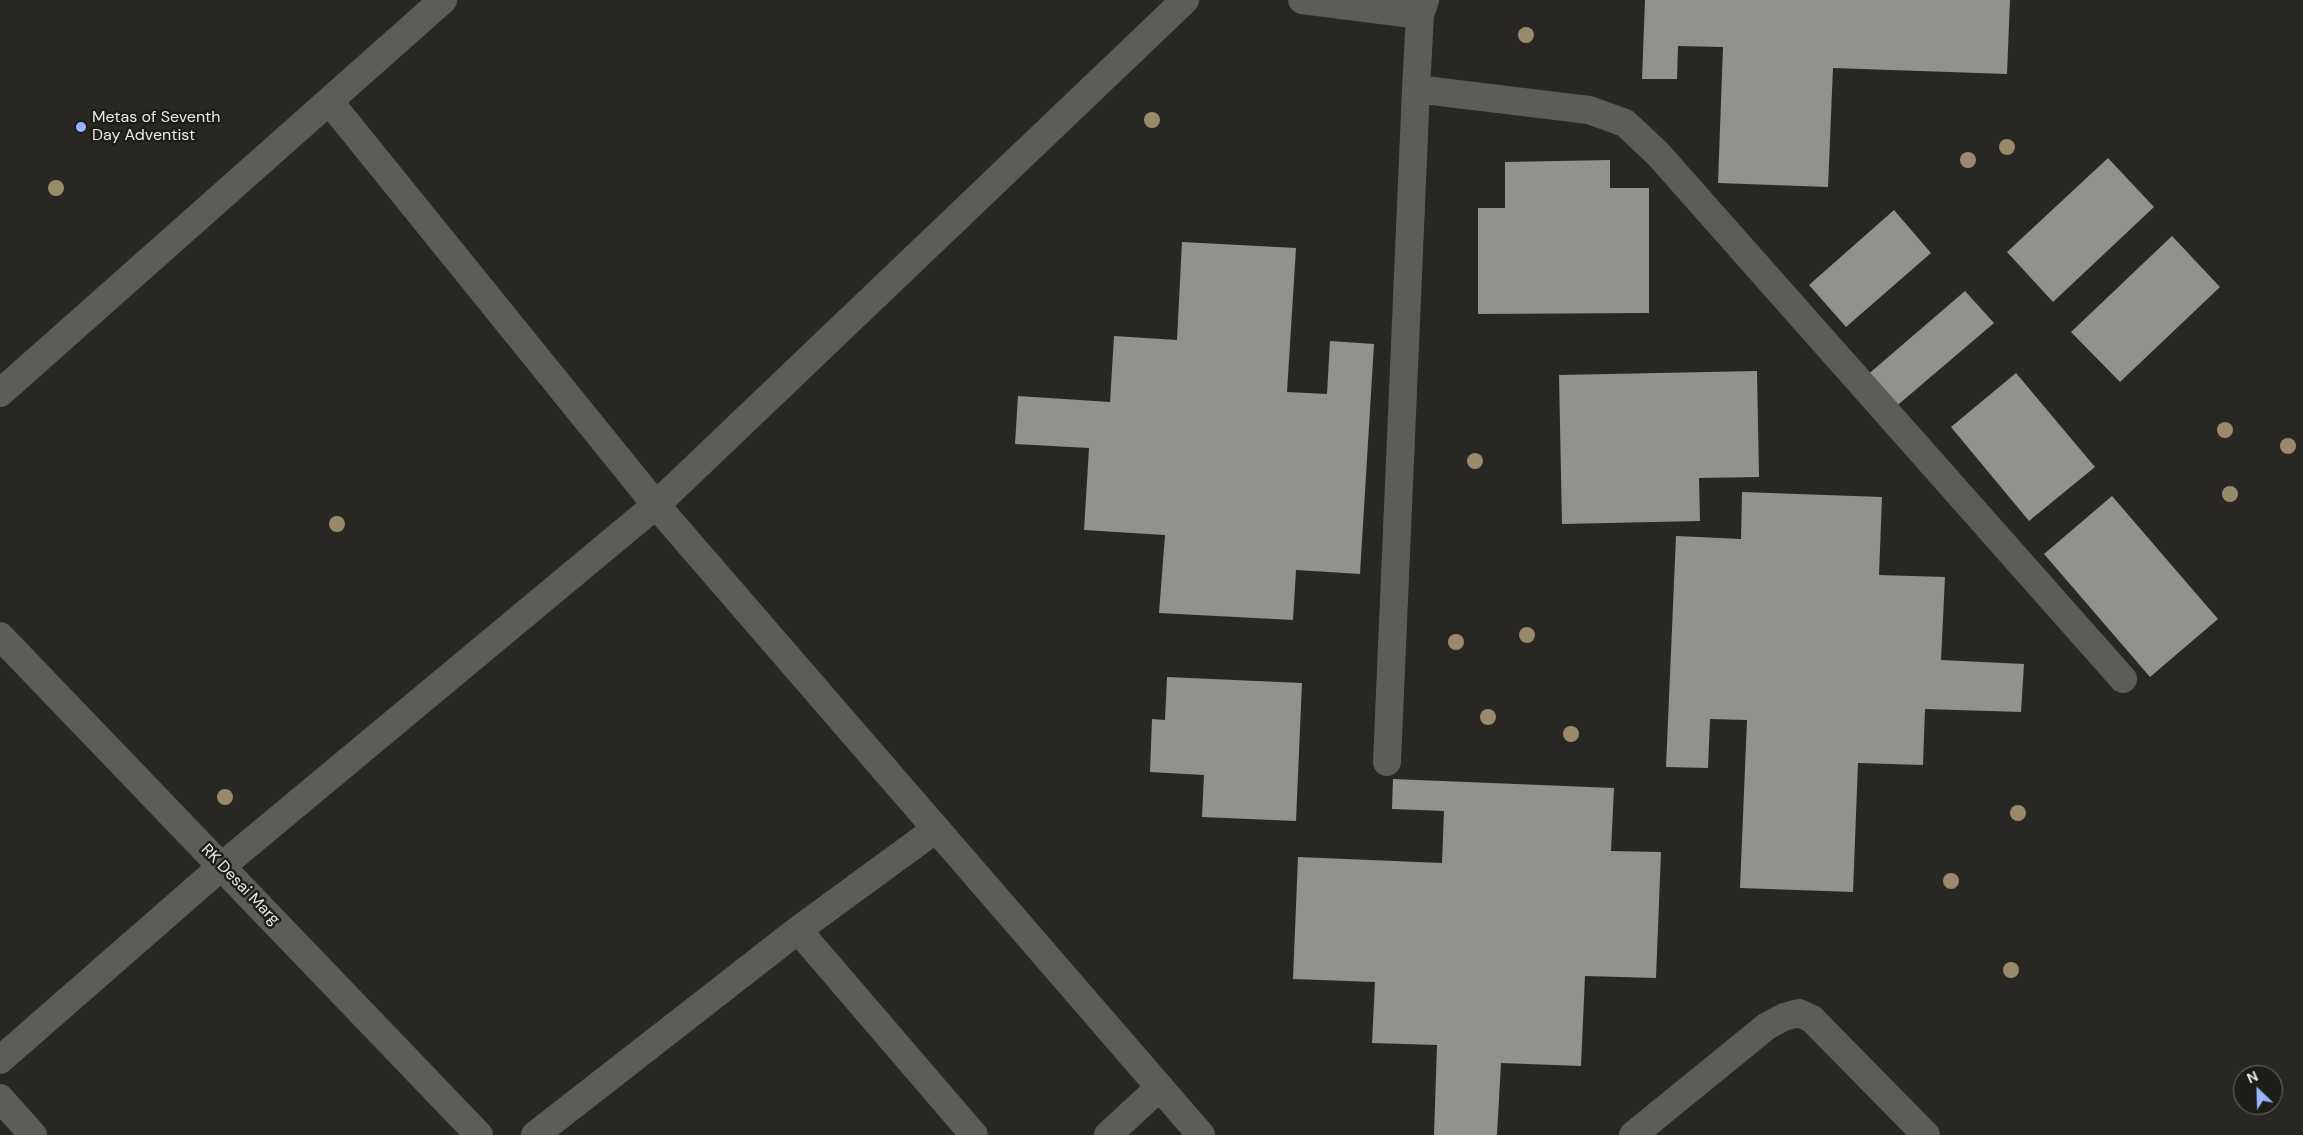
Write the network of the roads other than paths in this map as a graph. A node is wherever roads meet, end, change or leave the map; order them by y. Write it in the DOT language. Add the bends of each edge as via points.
graph roads {
  1 [pos="443,0"];
  2 [pos="1185,0"];
  3 [pos="1302,0"];
  4 [pos="1422,7"];
  5 [pos="1416,90"];
  6 [pos="329,101"];
  7 [pos="0,393"];
  8 [pos="656,505"];
  9 [pos="0,636"];
  10 [pos="2123,678"];
  11 [pos="1387,762"];
  12 [pos="936,829"];
  13 [pos="222,866"];
  14 [pos="798,930"];
  15 [pos="0,1060"];
  16 [pos="1160,1088"];
  17 [pos="0,1098"];
  18 [pos="33,1135"];
  19 [pos="479,1135"];
  20 [pos="535,1135"];
  21 [pos="974,1135"];
  22 [pos="1108,1135"];
  23 [pos="1201,1135"];
  24 [pos="1633,1135"];
  25 [pos="1926,1135"];
  1 -- 6 [label="street"];
  2 -- 8 [label="street"];
  3 -- 4 [label="street"];
  4 -- 5 [label="street"];
  5 -- 10 [label="street" via="1589,110 1625,123 1658,154"];
  5 -- 11 [label="street"];
  6 -- 7 [label="street"];
  6 -- 8 [label="street"];
  8 -- 12 [label="street"];
  8 -- 13 [label="street"];
  9 -- 13 [label="street, RK Desai Marg"];
  12 -- 14 [label="street"];
  12 -- 16 [label="street"];
  13 -- 15 [label="street"];
  13 -- 19 [label="street, RK Desai Marg"];
  14 -- 20 [label="street"];
  14 -- 21 [label="street"];
  16 -- 22 [label="street"];
  16 -- 23 [label="street"];
  17 -- 18 [label="street"];
  24 -- 25 [label="street" via="1768,1026 1799,1013 1812,1019"];
}
